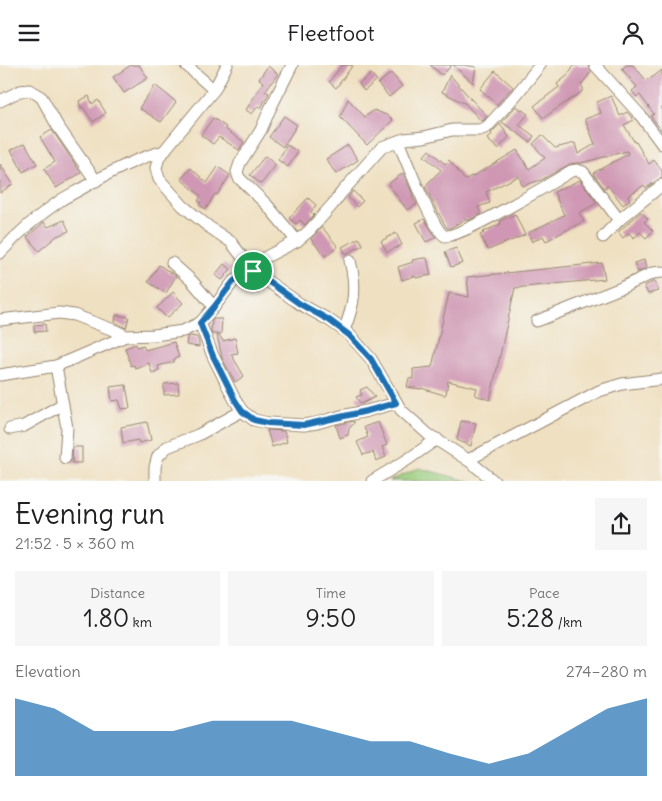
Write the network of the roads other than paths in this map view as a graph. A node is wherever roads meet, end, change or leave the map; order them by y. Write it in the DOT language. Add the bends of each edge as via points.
graph roads {
  1 [pos="186,65"];
  2 [pos="227,65"];
  3 [pos="292,65"];
  4 [pos="540,65"];
  5 [pos="595,65"];
  6 [pos="214,89"];
  7 [pos="0,101"];
  8 [pos="398,141"];
  9 [pos="662,143"];
  10 [pos="165,151"];
  11 [pos="96,181"];
  12 [pos="662,185"];
  13 [pos="620,221"];
  14 [pos="603,237"];
  15 [pos="296,241"];
  16 [pos="0,253"];
  17 [pos="350,261"];
  18 [pos="172,263"];
  19 [pos="252,270"];
  20 [pos="662,271"];
  21 [pos="214,307"];
  22 [pos="0,320"];
  23 [pos="537,321"];
  24 [pos="200,323"];
  25 [pos="344,330"];
  26 [pos="126,336"];
  27 [pos="56,366"];
  28 [pos="0,375"];
  29 [pos="662,379"];
  30 [pos="396,403"];
  31 [pos="63,404"];
  32 [pos="242,411"];
  33 [pos="10,429"];
  34 [pos="437,439"];
  35 [pos="65,458"];
  36 [pos="468,460"];
  37 [pos="155,481"];
  38 [pos="372,481"];
  39 [pos="494,481"];
  1 -- 6 [label="street"];
  2 -- 6 [label="street"];
  3 -- 15 [label="street" via="237,172"];
  4 -- 8 [label="street" via="487,127"];
  5 -- 9 [label="street"];
  6 -- 10 [label="street"];
  7 -- 11 [label="street" via="20,91 30,90 42,98"];
  8 -- 13 [label="street" via="431,216 444,236 469,228 577,170 583,172"];
  8 -- 15 [label="street" via="382,147 333,205"];
  10 -- 11 [label="street" via="149,154"];
  10 -- 19 [label="street" via="156,162 159,179 184,206 231,242"];
  11 -- 16 [label="street" via="61,201"];
  12 -- 13 [label="street"];
  13 -- 14 [label="street"];
  15 -- 19 [label="street" via="262,259"];
  17 -- 25 [label="street" via="354,289"];
  18 -- 21 [label="street"];
  19 -- 21 [label="street" via="233,282"];
  19 -- 25 [label="street"];
  20 -- 23 [label="street"];
  21 -- 24 [label="street"];
  22 -- 26 [label="street" via="59,313 74,315"];
  24 -- 26 [label="street" via="183,331"];
  24 -- 32 [label="street"];
  25 -- 30 [label="street" via="371,359"];
  26 -- 27 [label="street"];
  27 -- 28 [label="street"];
  27 -- 31 [label="street"];
  29 -- 36 [label="street" via="622,384 599,391"];
  30 -- 32 [label="street" via="304,425 254,420"];
  30 -- 34 [label="street" via="412,421"];
  31 -- 33 [label="street" via="24,426"];
  31 -- 35 [label="street" via="67,427"];
  32 -- 37 [label="street" via="198,435 167,447 158,455"];
  34 -- 36 [label="street"];
  34 -- 38 [label="street"];
  36 -- 39 [label="street"];
}
